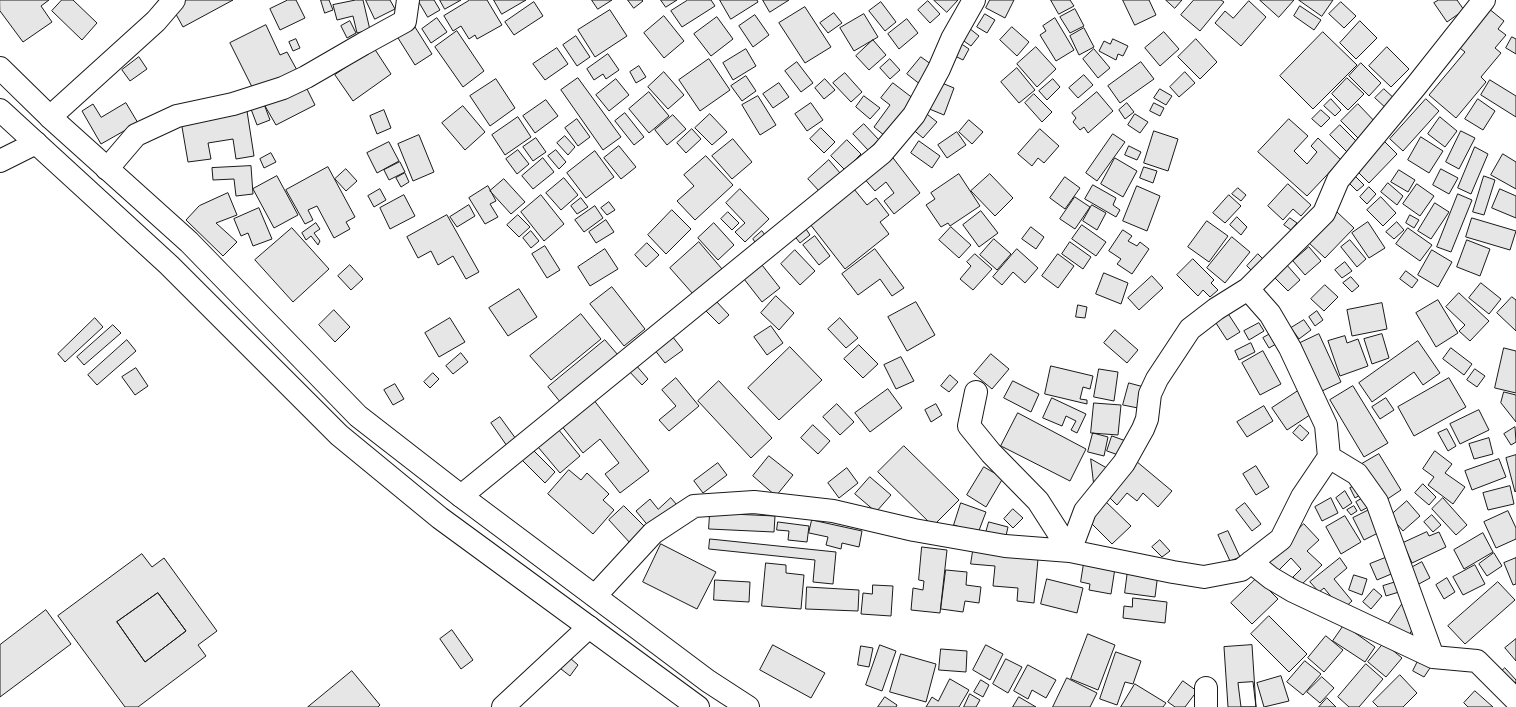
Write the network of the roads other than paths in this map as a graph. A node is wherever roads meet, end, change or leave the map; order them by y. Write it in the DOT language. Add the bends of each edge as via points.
graph roads {
  1 [pos="174,0"];
  2 [pos="408,0"];
  3 [pos="974,0"];
  4 [pos="1484,0"];
  5 [pos="0,68"];
  6 [pos="0,110"];
  7 [pos="50,117"];
  8 [pos="36,142"];
  9 [pos="0,161"];
  10 [pos="107,169"];
  11 [pos="1248,289"];
  12 [pos="976,392"];
  13 [pos="1329,457"];
  14 [pos="461,496"];
  15 [pos="1070,551"];
  16 [pos="1251,562"];
  17 [pos="595,596"];
  18 [pos="589,627"];
  19 [pos="1433,656"];
  20 [pos="1516,700"];
  21 [pos="695,704"];
  22 [pos="503,707"];
  23 [pos="748,707"];
  1 -- 7 [label="street" via="156,21"];
  2 -- 10 [label="street" via="405,21 306,77 283,88 233,104 177,116 136,135"];
  3 -- 14 [label="street" via="914,115 882,153"];
  4 -- 11 [label="street" via="1338,180 1324,213"];
  5 -- 7 [label="street"];
  6 -- 8 [label="street"];
  7 -- 10 [label="street"];
  8 -- 9 [label="street"];
  8 -- 18 [label="street" via="169,265 339,435 440,518"];
  10 -- 14 [label="street" via="189,242 358,416"];
  11 -- 13 [label="street" via="1270,314 1290,348 1326,425"];
  11 -- 15 [label="street" via="1190,329 1157,379 1150,394 1147,418 1124,463 1085,511"];
  12 -- 15 [label="street" via="969,426 1038,501"];
  13 -- 16 [label="street" via="1302,497 1281,539"];
  13 -- 19 [label="street" via="1357,474 1377,502"];
  14 -- 17 [label="street"];
  15 -- 16 [label="street" via="1204,577 1241,570"];
  15 -- 17 [label="street" via="1005,546 914,530 833,511 754,502 694,506 653,533"];
  16 -- 19 [label="street" via="1293,591"];
  17 -- 23 [label="street" via="708,681"];
  18 -- 21 [label="street"];
  18 -- 22 [label="street"];
  19 -- 20 [label="street" via="1477,661"];
}
